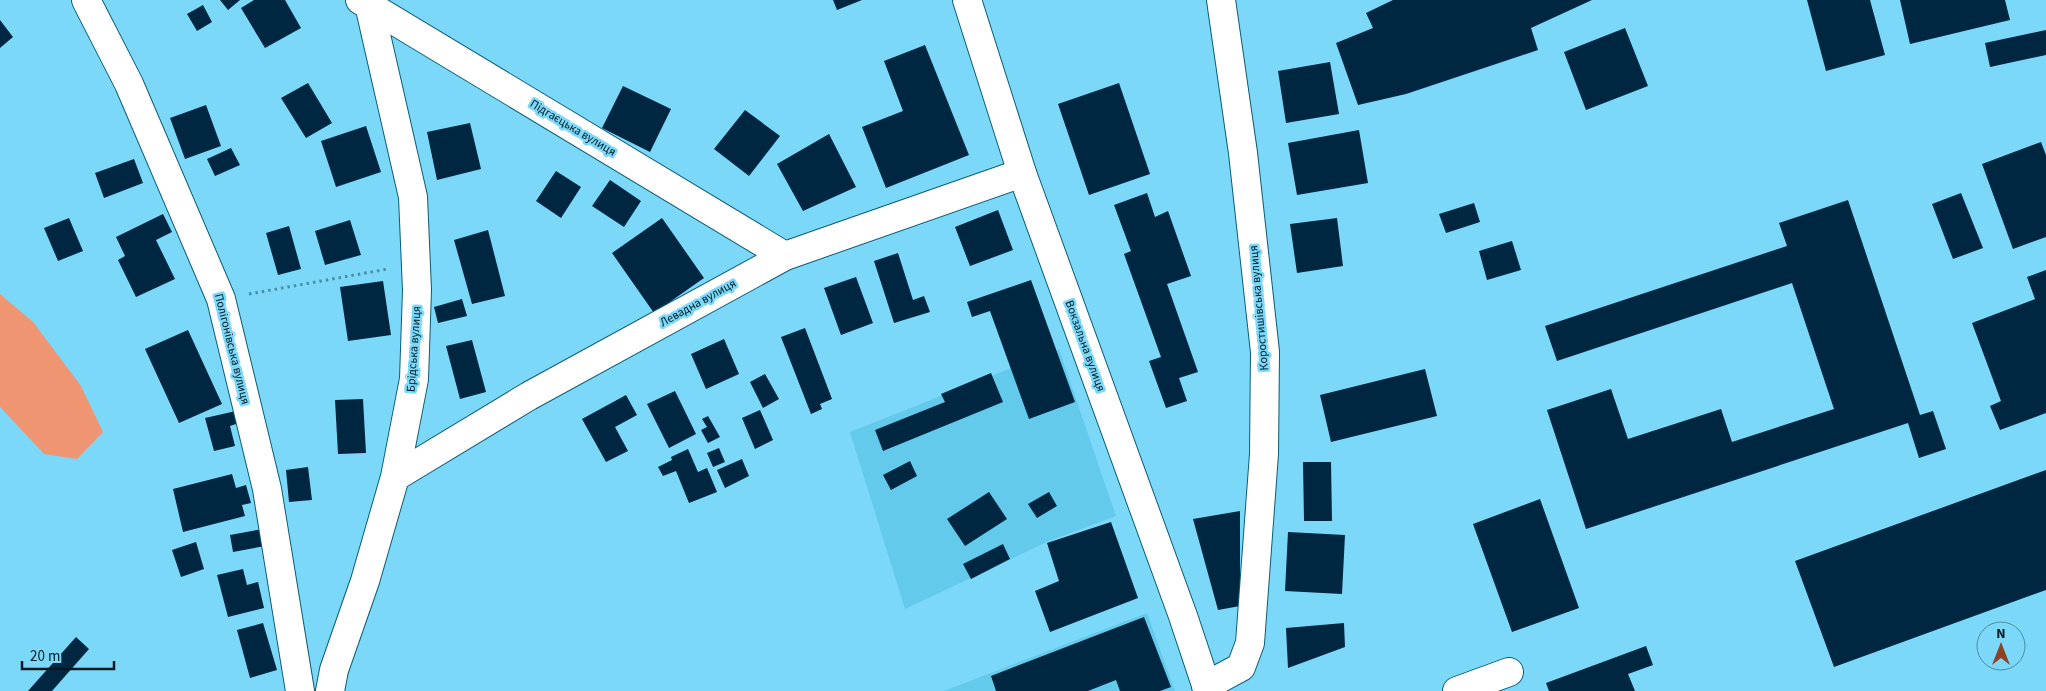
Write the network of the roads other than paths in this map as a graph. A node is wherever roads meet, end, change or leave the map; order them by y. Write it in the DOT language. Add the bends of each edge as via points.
graph roads {
  1 [pos="86,0"];
  2 [pos="966,0"];
  3 [pos="1221,0"];
  4 [pos="366,2"];
  5 [pos="1022,173"];
  6 [pos="785,256"];
  7 [pos="394,477"];
  8 [pos="1510,672"];
  9 [pos="1207,688"];
  10 [pos="300,691"];
  11 [pos="330,691"];
  12 [pos="1457,691"];
  1 -- 10 [label="street, Полігонівська вулиця" via="129,84 221,299 267,489"];
  2 -- 5 [label="street, Вокзальна вулиця"];
  3 -- 9 [label="street, Коростишівська вулиця" via="1243,153 1265,352 1264,444 1250,643 1241,667"];
  4 -- 6 [label="street, Підгаєцька вулиця"];
  4 -- 7 [label="street, Брідська вулиця" via="413,197 416,265 414,379"];
  5 -- 6 [label="street, Левадна вулиця"];
  5 -- 9 [label="street, Вокзальна вулиця"];
  6 -- 7 [label="street, Левадна вулиця" via="530,396"];
  7 -- 11 [label="street, Брідська вулиця"];
  8 -- 12 [label="street"];
}
